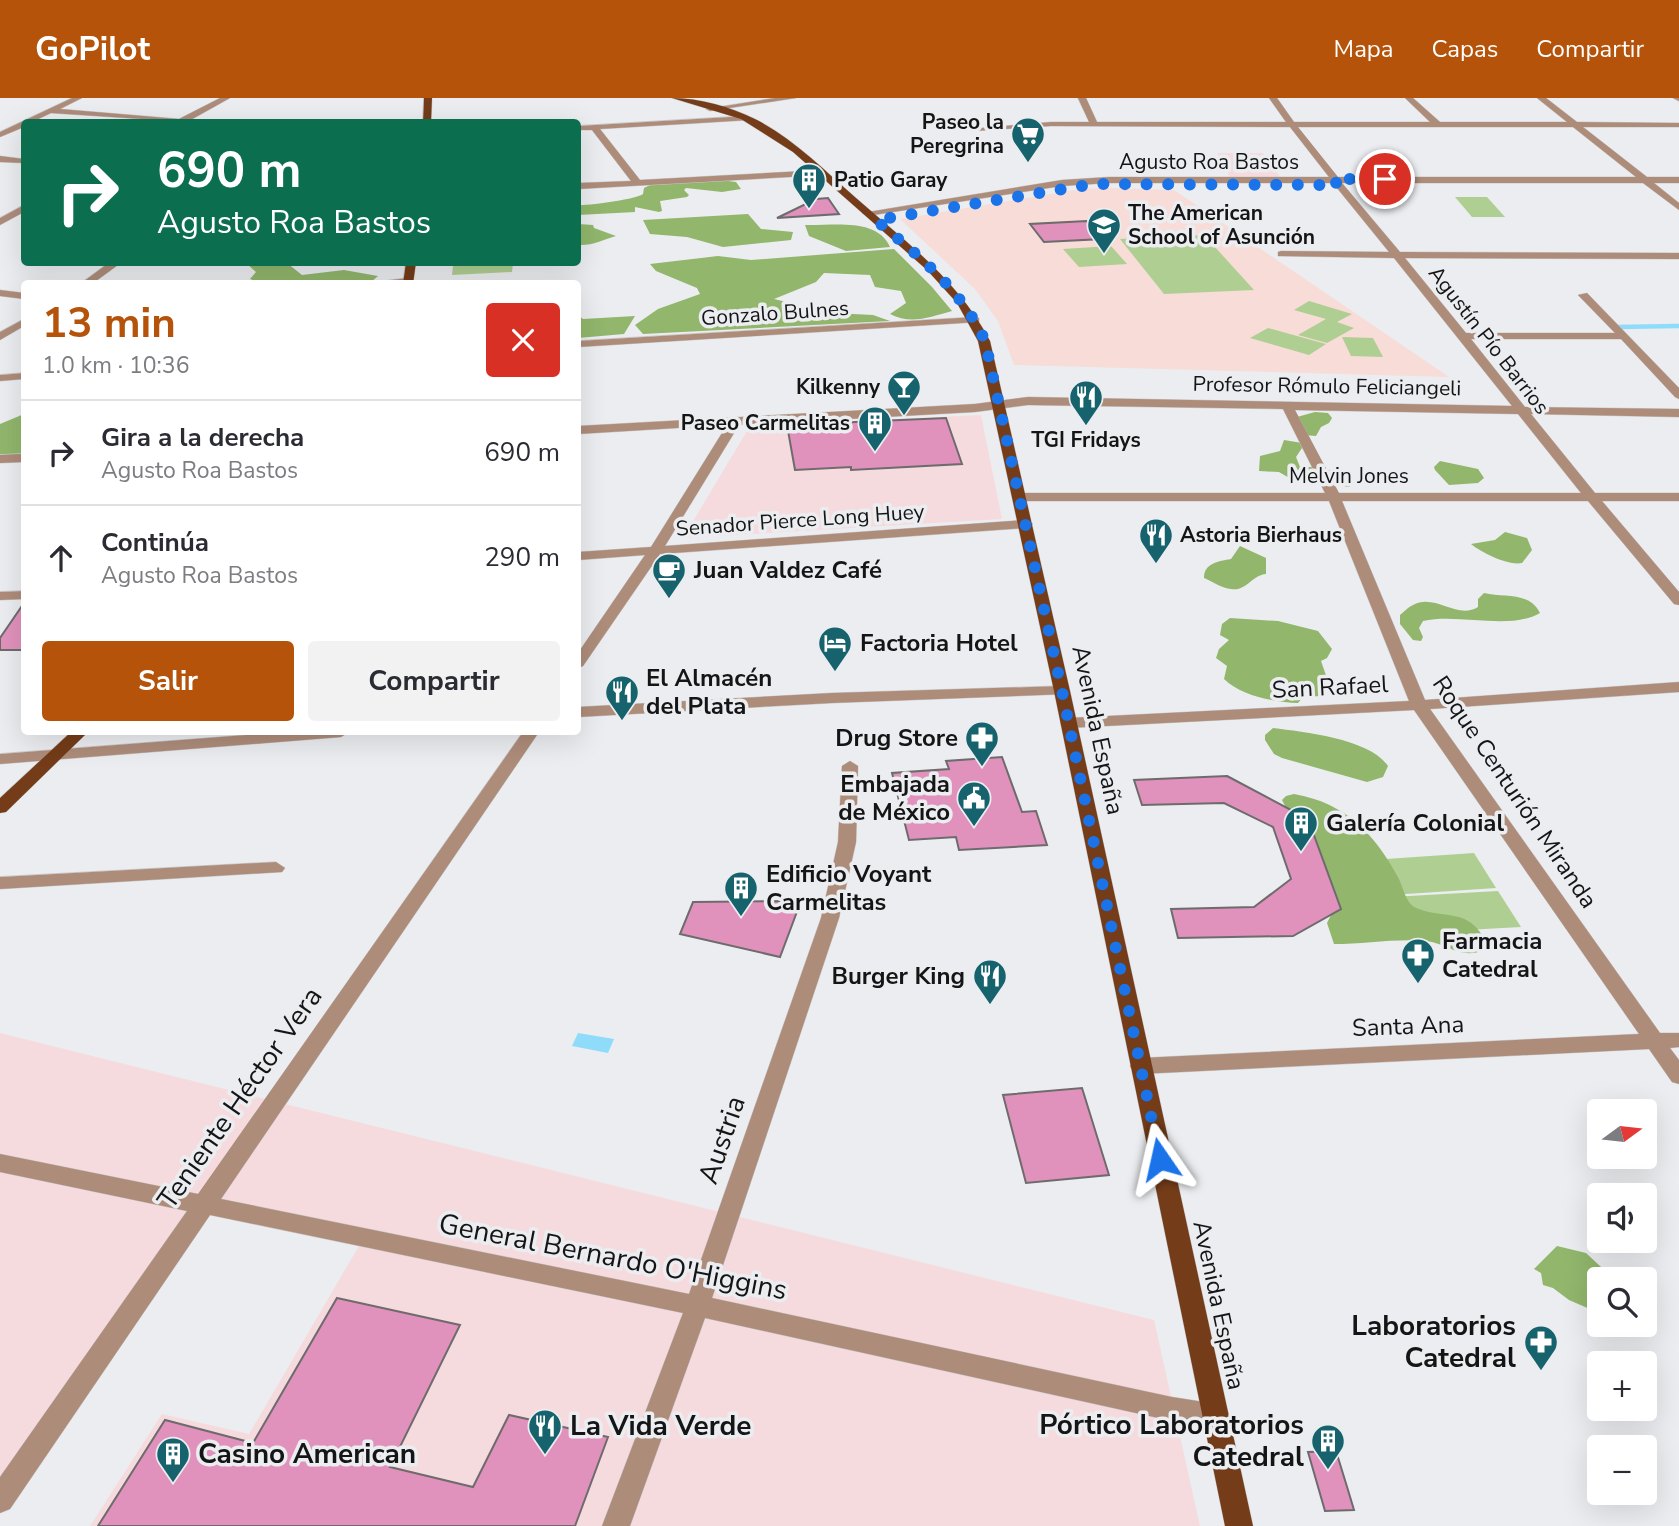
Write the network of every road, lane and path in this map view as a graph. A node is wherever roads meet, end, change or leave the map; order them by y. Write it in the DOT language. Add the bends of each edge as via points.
graph roads {
  1 [pos="78,98"];
  2 [pos="226,98"];
  3 [pos="428,98"];
  4 [pos="676,98"];
  5 [pos="792,98"];
  6 [pos="1082,98"];
  7 [pos="1273,98"];
  8 [pos="1409,98"];
  9 [pos="1541,98"];
  10 [pos="710,108"];
  11 [pos="50,111"];
  12 [pos="747,118"];
  13 [pos="34,119"];
  14 [pos="145,119"];
  15 [pos="187,119"];
  16 [pos="427,119"];
  17 [pos="1094,124"];
  18 [pos="1437,124"];
  19 [pos="1573,124"];
  20 [pos="21,125"];
  21 [pos="1292,125"];
  22 [pos="1679,125"];
  23 [pos="594,127"];
  24 [pos="581,128"];
  25 [pos="974,130"];
  26 [pos="0,135"];
  27 [pos="0,159"];
  28 [pos="21,161"];
  29 [pos="823,173"];
  30 [pos="1643,180"];
  31 [pos="1679,180"];
  32 [pos="1335,182"];
  33 [pos="638,183"];
  34 [pos="581,186"];
  35 [pos="1652,187"];
  36 [pos="1679,187"];
  37 [pos="1679,207"];
  38 [pos="21,210"];
  39 [pos="871,216"];
  40 [pos="2,220"];
  41 [pos="21,221"];
  42 [pos="1281,254"];
  43 [pos="1396,255"];
  44 [pos="1679,256"];
  45 [pos="111,266"];
  46 [pos="91,280"];
  47 [pos="0,293"];
  48 [pos="1583,295"];
  49 [pos="21,296"];
  50 [pos="975,320"];
  51 [pos="21,324"];
  52 [pos="1462,336"];
  53 [pos="1625,336"];
  54 [pos="0,337"];
  55 [pos="581,344"];
  56 [pos="21,376"];
  57 [pos="0,378"];
  58 [pos="1679,395"];
  59 [pos="1000,404"];
  60 [pos="1287,405"];
  61 [pos="1518,409"];
  62 [pos="1679,413"];
  63 [pos="735,422"];
  64 [pos="581,430"];
  65 [pos="21,458"];
  66 [pos="0,459"];
  67 [pos="1679,496"];
  68 [pos="1019,497"];
  69 [pos="1334,498"];
  70 [pos="1589,498"];
  71 [pos="1026,524"];
  72 [pos="655,551"];
  73 [pos="581,556"];
  74 [pos="21,594"];
  75 [pos="0,596"];
  76 [pos="1679,601"];
  77 [pos="581,659"];
  78 [pos="1679,687"];
  79 [pos="1062,691"];
  80 [pos="1419,705"];
  81 [pos="581,712"];
  82 [pos="1068,723"];
  83 [pos="77,735"];
  84 [pos="304,735"];
  85 [pos="529,735"];
  86 [pos="55,755"];
  87 [pos="0,759"];
  88 [pos="850,766"];
  89 [pos="0,808"];
  90 [pos="276,868"];
  91 [pos="0,883"];
  92 [pos="1679,1040"];
  93 [pos="1655,1042"];
  94 [pos="1140,1066"];
  95 [pos="1679,1076"];
  96 [pos="0,1163"];
  97 [pos="205,1205"];
  98 [pos="697,1307"];
  99 [pos="1214,1413"];
  100 [pos="0,1500"];
  101 [pos="616,1526"];
  102 [pos="1239,1526"];
  1 -- 11 [label="street"];
  2 -- 15 [label="street"];
  3 -- 16 [label="main road"];
  4 -- 10 [label="main road, Avenida España"];
  5 -- 10 [label="street"];
  6 -- 17 [label="street"];
  7 -- 21 [label="street, Agustín Pío Barrios"];
  8 -- 18 [label="street"];
  9 -- 19 [label="street"];
  10 -- 12 [label="main road, Avenida España"];
  11 -- 13 [label="street"];
  11 -- 14 [label="street"];
  12 -- 23 [label="street"];
  12 -- 29 [label="main road, Avenida España"];
  17 -- 21 [label="street"];
  17 -- 25 [label="street"];
  18 -- 19 [label="street"];
  18 -- 21 [label="street"];
  19 -- 22 [label="street"];
  19 -- 30 [label="street"];
  20 -- 26 [label="street"];
  21 -- 32 [label="street, Agustín Pío Barrios"];
  23 -- 24 [label="street"];
  23 -- 33 [label="street"];
  27 -- 28 [label="street"];
  29 -- 33 [label="street"];
  29 -- 39 [label="main road, Avenida España"];
  30 -- 31 [label="street, Agusto Roa Bastos"];
  30 -- 32 [label="street, Agusto Roa Bastos"];
  30 -- 35 [label="street"];
  32 -- 35 [label="street, Agusto Roa Bastos"];
  32 -- 39 [label="street, Agusto Roa Bastos" via="1094,184"];
  32 -- 43 [label="street, Agustín Pío Barrios"];
  33 -- 34 [label="street"];
  35 -- 36 [label="street, Agusto Roa Bastos"];
  35 -- 37 [label="street"];
  38 -- 40 [label="street"];
  39 -- 50 [label="main road, Avenida España" via="938,274"];
  40 -- 41 [label="street"];
  42 -- 43 [label="street"];
  43 -- 44 [label="street"];
  43 -- 52 [label="street, Agustín Pío Barrios"];
  45 -- 46 [label="street"];
  47 -- 49 [label="street"];
  48 -- 53 [label="street"];
  50 -- 55 [label="street, Gonzalo Bulnes"];
  50 -- 59 [label="main road, Avenida España" via="985,341"];
  51 -- 54 [label="street"];
  52 -- 53 [label="street"];
  52 -- 61 [label="street, Agustín Pío Barrios"];
  53 -- 58 [label="street"];
  56 -- 57 [label="street"];
  59 -- 60 [label="street, Profesor Rómulo Feliciangeli"];
  59 -- 63 [label="street, Profesor Rómulo Feliciangeli"];
  59 -- 68 [label="main road, Avenida España"];
  60 -- 61 [label="street, Profesor Rómulo Feliciangeli"];
  60 -- 69 [label="street, Roque Centurión Miranda"];
  61 -- 62 [label="street, Profesor Rómulo Feliciangeli"];
  61 -- 70 [label="street, Agustín Pío Barrios"];
  63 -- 64 [label="street, Profesor Rómulo Feliciangeli"];
  63 -- 72 [label="street"];
  65 -- 66 [label="street"];
  67 -- 70 [label="street, Melvin Jones"];
  68 -- 69 [label="street, Melvin Jones"];
  68 -- 71 [label="main road, Avenida España"];
  69 -- 70 [label="street, Melvin Jones"];
  69 -- 80 [label="street, Roque Centurión Miranda"];
  70 -- 76 [label="street, Agustín Pío Barrios"];
  71 -- 72 [label="street, Senador Pierce Long Huey"];
  71 -- 79 [label="main road, Avenida España"];
  72 -- 73 [label="street, Senador Pierce Long Huey"];
  72 -- 77 [label="street"];
  74 -- 75 [label="street"];
  78 -- 80 [label="street, San Rafael"];
  79 -- 81 [label="street"];
  79 -- 82 [label="main road, Avenida España"];
  80 -- 82 [label="street, San Rafael"];
  80 -- 93 [label="street, Roque Centurión Miranda"];
  82 -- 94 [label="main road, Avenida España"];
  83 -- 86 [label="main road"];
  84 -- 86 [label="street"];
  85 -- 97 [label="street, Teniente Héctor Vera"];
  86 -- 87 [label="street"];
  86 -- 89 [label="main road"];
  88 -- 98 [label="street, Austria" via="847,842 830,918"];
  90 -- 91 [label="street"];
  92 -- 93 [label="street, Santa Ana"];
  93 -- 94 [label="street, Santa Ana"];
  93 -- 95 [label="street, Roque Centurión Miranda"];
  94 -- 99 [label="main road, Avenida España"];
  96 -- 97 [label="street, General Bernardo O'Higgins"];
  97 -- 98 [label="street, General Bernardo O'Higgins"];
  97 -- 100 [label="street, Teniente Héctor Vera"];
  98 -- 99 [label="street, General Bernardo O'Higgins" via="1172,1409"];
  98 -- 101 [label="street, Austria"];
  99 -- 102 [label="main road, Avenida España"];
}
